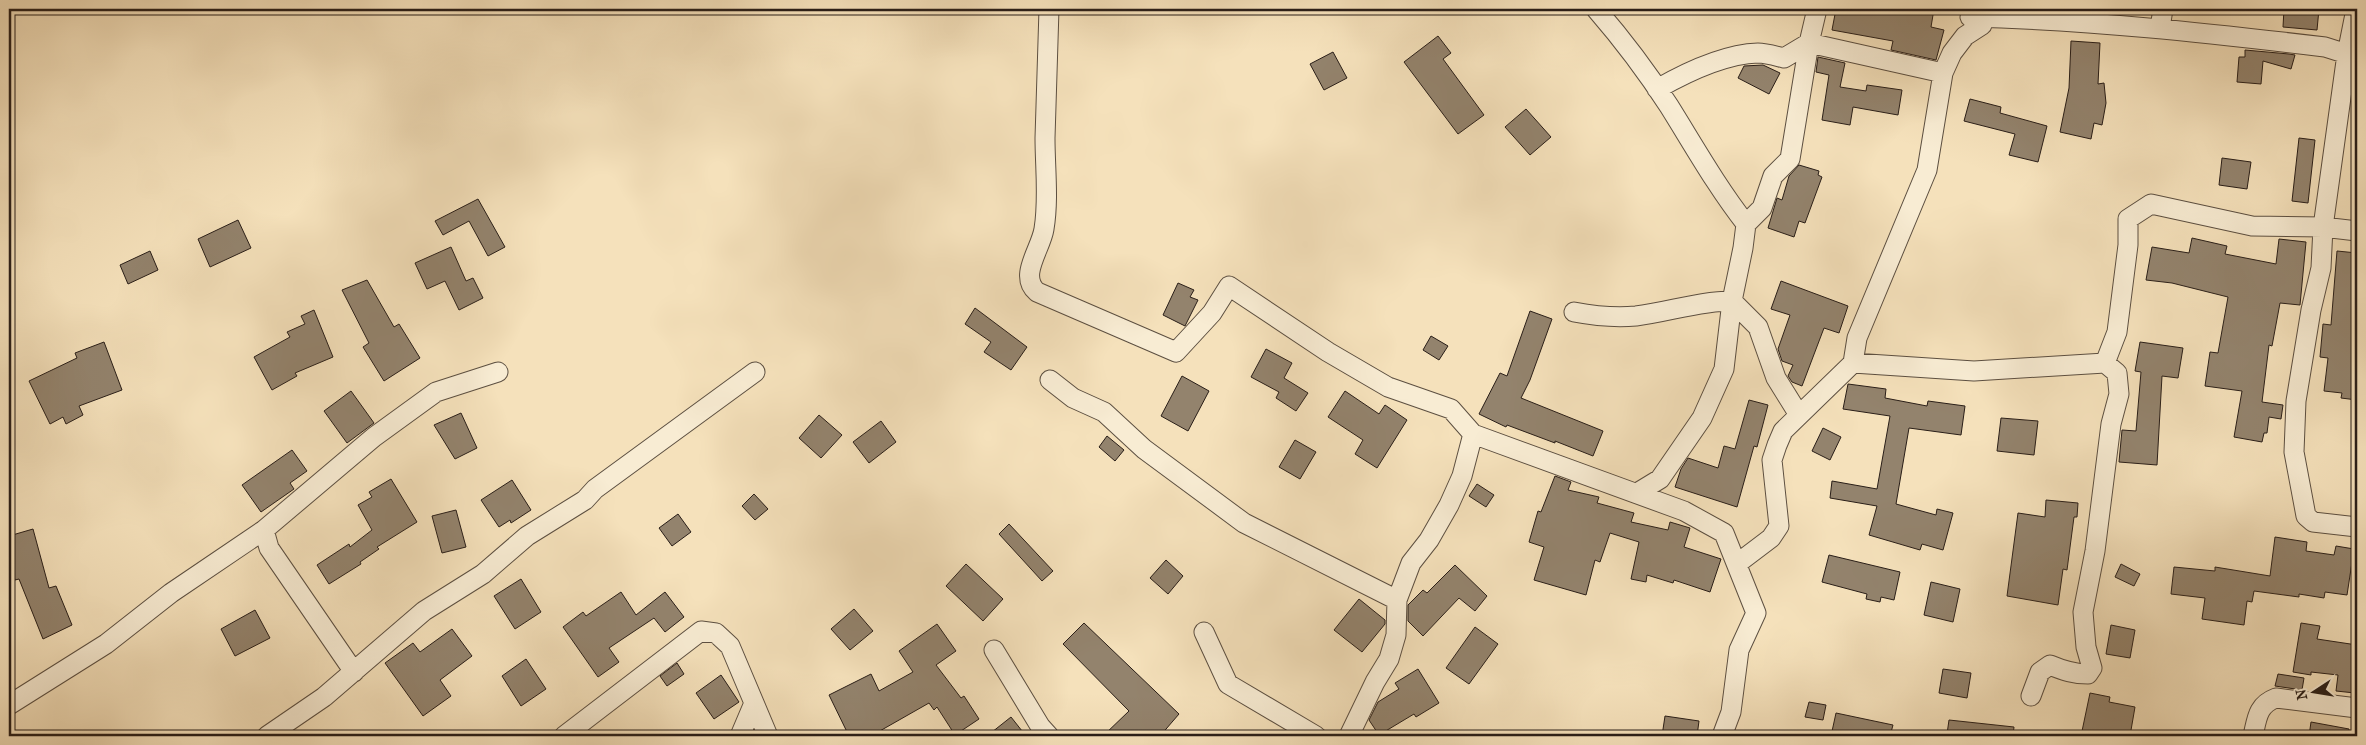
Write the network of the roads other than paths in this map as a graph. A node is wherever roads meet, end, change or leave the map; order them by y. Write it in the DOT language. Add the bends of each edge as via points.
graph roads {
  1 [pos="1049,9"];
  2 [pos="1596,9"];
  3 [pos="1817,9"];
  4 [pos="2163,9"];
  5 [pos="2356,9"];
  6 [pos="1971,13"];
  7 [pos="2160,28"];
  8 [pos="1809,43"];
  9 [pos="2347,54"];
  10 [pos="1943,73"];
  11 [pos="1657,89"];
  12 [pos="1746,224"];
  13 [pos="2323,227"];
  14 [pos="2357,231"];
  15 [pos="1732,301"];
  16 [pos="1574,312"];
  17 [pos="1853,362"];
  18 [pos="2105,363"];
  19 [pos="498,372"];
  20 [pos="756,372"];
  21 [pos="1050,380"];
  22 [pos="1799,415"];
  23 [pos="1473,434"];
  24 [pos="1637,493"];
  25 [pos="2357,527"];
  26 [pos="264,530"];
  27 [pos="1738,563"];
  28 [pos="1397,600"];
  29 [pos="1204,632"];
  30 [pos="994,650"];
  31 [pos="354,672"];
  32 [pos="2032,696"];
  33 [pos="754,703"];
  34 [pos="9,705"];
  35 [pos="2357,708"];
  36 [pos="267,736"];
  37 [pos="564,736"];
  38 [pos="740,736"];
  39 [pos="768,736"];
  40 [pos="1049,736"];
  41 [pos="1316,736"];
  42 [pos="1349,736"];
  43 [pos="1722,736"];
  44 [pos="2253,736"];
  1 -- 23 [label="street" via="1045,221 1028,277 1031,286 1037,292 1176,352 1212,313 1229,286 1328,352 1388,387 1451,409"];
  2 -- 11 [label="street" via="1623,40"];
  3 -- 8 [label="street"];
  4 -- 7 [label="street"];
  5 -- 9 [label="street"];
  6 -- 7 [label="street"];
  6 -- 10 [label="street" via="1982,25 1966,36 1952,53"];
  7 -- 9 [label="street" via="2325,47"];
  8 -- 10 [label="street"];
  8 -- 11 [label="street" via="1784,58 1758,53 1727,59 1684,74"];
  8 -- 12 [label="street" via="1790,160 1773,176 1762,208"];
  9 -- 13 [label="street"];
  10 -- 17 [label="street" via="1927,170 1856,338"];
  11 -- 12 [label="street"];
  12 -- 15 [label="street"];
  13 -- 14 [label="street"];
  13 -- 18 [label="street" via="2252,226 2151,204 2128,219 2128,245 2117,332"];
  13 -- 25 [label="street" via="2321,268 2296,400 2294,452 2306,516 2313,522"];
  15 -- 16 [label="street" via="1707,301 1636,316 1601,317"];
  15 -- 22 [label="street" via="1758,326 1776,378"];
  15 -- 24 [label="street" via="1724,369 1702,418 1660,479"];
  17 -- 18 [label="street" via="1974,371"];
  17 -- 22 [label="street"];
  18 -- 32 [label="street" via="2116,373 2118,394 2083,612 2086,648 2092,668 2088,674 2076,674 2050,665 2040,672"];
  19 -- 26 [label="street" via="436,392 374,436"];
  20 -- 31 [label="street" via="595,489 585,500 527,536 483,574 424,611"];
  21 -- 28 [label="street" via="1073,398 1104,412 1144,449 1244,523"];
  22 -- 27 [label="street" via="1783,432 1772,460 1779,526 1771,538"];
  23 -- 24 [label="street"];
  23 -- 28 [label="street" via="1462,476 1434,531 1411,563"];
  24 -- 27 [label="street" via="1684,511 1724,533"];
  26 -- 31 [label="street" via="269,548"];
  26 -- 34 [label="street" via="171,593 106,644"];
  27 -- 43 [label="street" via="1756,613 1739,650 1731,712"];
  28 -- 42 [label="street" via="1396,635 1388,659"];
  29 -- 41 [label="street" via="1228,684"];
  30 -- 40 [label="street"];
  31 -- 36 [label="street" via="324,698"];
  33 -- 37 [label="street" via="730,646 716,633 701,631"];
  33 -- 38 [label="street"];
  33 -- 39 [label="street"];
  35 -- 44 [label="street" via="2276,698 2259,709"];
}
